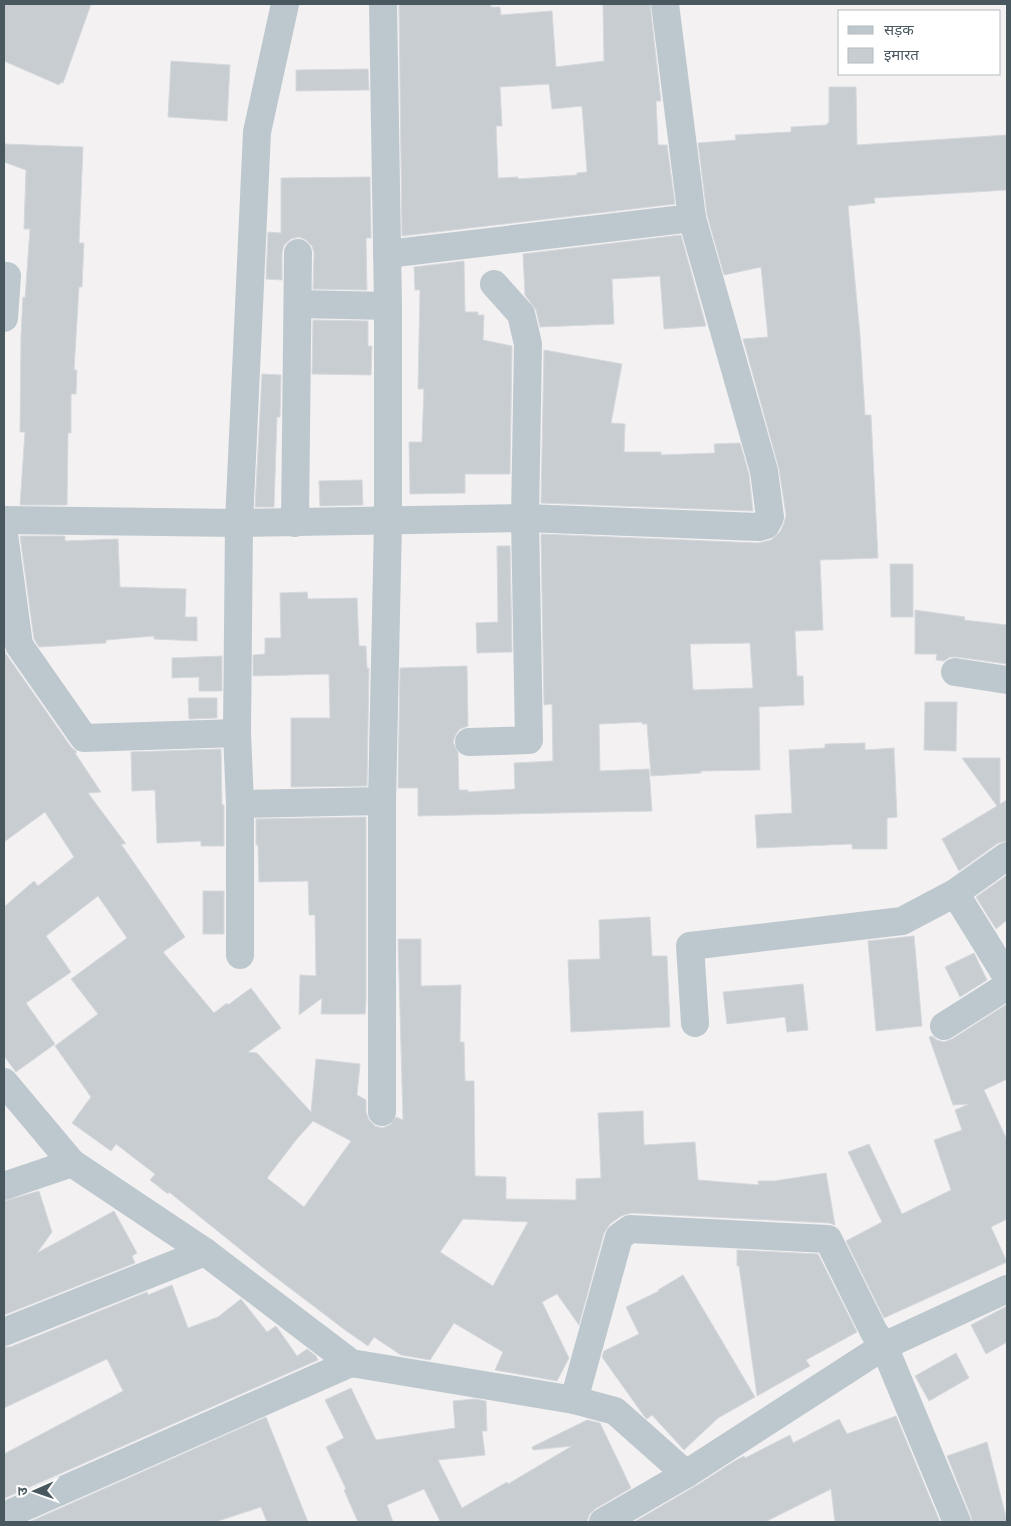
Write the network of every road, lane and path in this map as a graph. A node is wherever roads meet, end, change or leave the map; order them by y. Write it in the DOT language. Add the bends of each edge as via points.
graph roads {
  1 [pos="285,4"];
  2 [pos="383,4"];
  3 [pos="665,4"];
  4 [pos="692,218"];
  5 [pos="298,253"];
  6 [pos="387,254"];
  7 [pos="7,276"];
  8 [pos="494,284"];
  9 [pos="298,304"];
  10 [pos="388,306"];
  11 [pos="4,318"];
  12 [pos="525,518"];
  13 [pos="4,520"];
  14 [pos="388,522"];
  15 [pos="239,523"];
  16 [pos="295,523"];
  17 [pos="4,534"];
  18 [pos="955,672"];
  19 [pos="1007,680"];
  20 [pos="237,733"];
  21 [pos="469,742"];
  22 [pos="382,801"];
  23 [pos="240,804"];
  24 [pos="1007,856"];
  25 [pos="955,893"];
  26 [pos="240,955"];
  27 [pos="1007,977"];
  28 [pos="1007,986"];
  29 [pos="695,1024"];
  30 [pos="944,1026"];
  31 [pos="4,1082"];
  32 [pos="382,1112"];
  33 [pos="72,1163"];
  34 [pos="4,1186"];
  35 [pos="205,1252"];
  36 [pos="1007,1290"];
  37 [pos="4,1332"];
  38 [pos="884,1346"];
  39 [pos="351,1363"];
  40 [pos="574,1400"];
  41 [pos="686,1474"];
  42 [pos="4,1516"];
  43 [pos="610,1520"];
  44 [pos="957,1522"];
  1 -- 15 [label="street" via="257,132"];
  2 -- 6 [label="street"];
  3 -- 4 [label="street"];
  4 -- 6 [label="street"];
  4 -- 12 [label="street" via="764,471 770,517 766,525"];
  5 -- 9 [label="street"];
  6 -- 10 [label="street"];
  7 -- 11 [label="street"];
  8 -- 12 [label="street" via="521,314 528,344"];
  9 -- 10 [label="street"];
  9 -- 16 [label="street"];
  10 -- 14 [label="street"];
  12 -- 14 [label="street"];
  12 -- 21 [label="street" via="529,740"];
  13 -- 15 [label="street"];
  14 -- 16 [label="street"];
  14 -- 22 [label="street"];
  15 -- 16 [label="street"];
  15 -- 20 [label="street"];
  17 -- 20 [label="street" via="19,645 84,738"];
  18 -- 19 [label="street"];
  20 -- 23 [label="street"];
  22 -- 23 [label="street"];
  22 -- 32 [label="street"];
  23 -- 26 [label="street"];
  24 -- 25 [label="street"];
  25 -- 27 [label="street"];
  25 -- 29 [label="street" via="902,921 690,946"];
  28 -- 30 [label="street"];
  31 -- 33 [label="street"];
  33 -- 34 [label="street"];
  33 -- 35 [label="street"];
  35 -- 37 [label="street"];
  35 -- 39 [label="street"];
  36 -- 38 [label="street"];
  38 -- 40 [label="street" via="828,1239 630,1229 619,1237"];
  38 -- 41 [label="street"];
  38 -- 44 [label="street"];
  39 -- 40 [label="street"];
  39 -- 42 [label="street"];
  40 -- 41 [label="street" via="615,1411"];
  41 -- 43 [label="street"];
}
